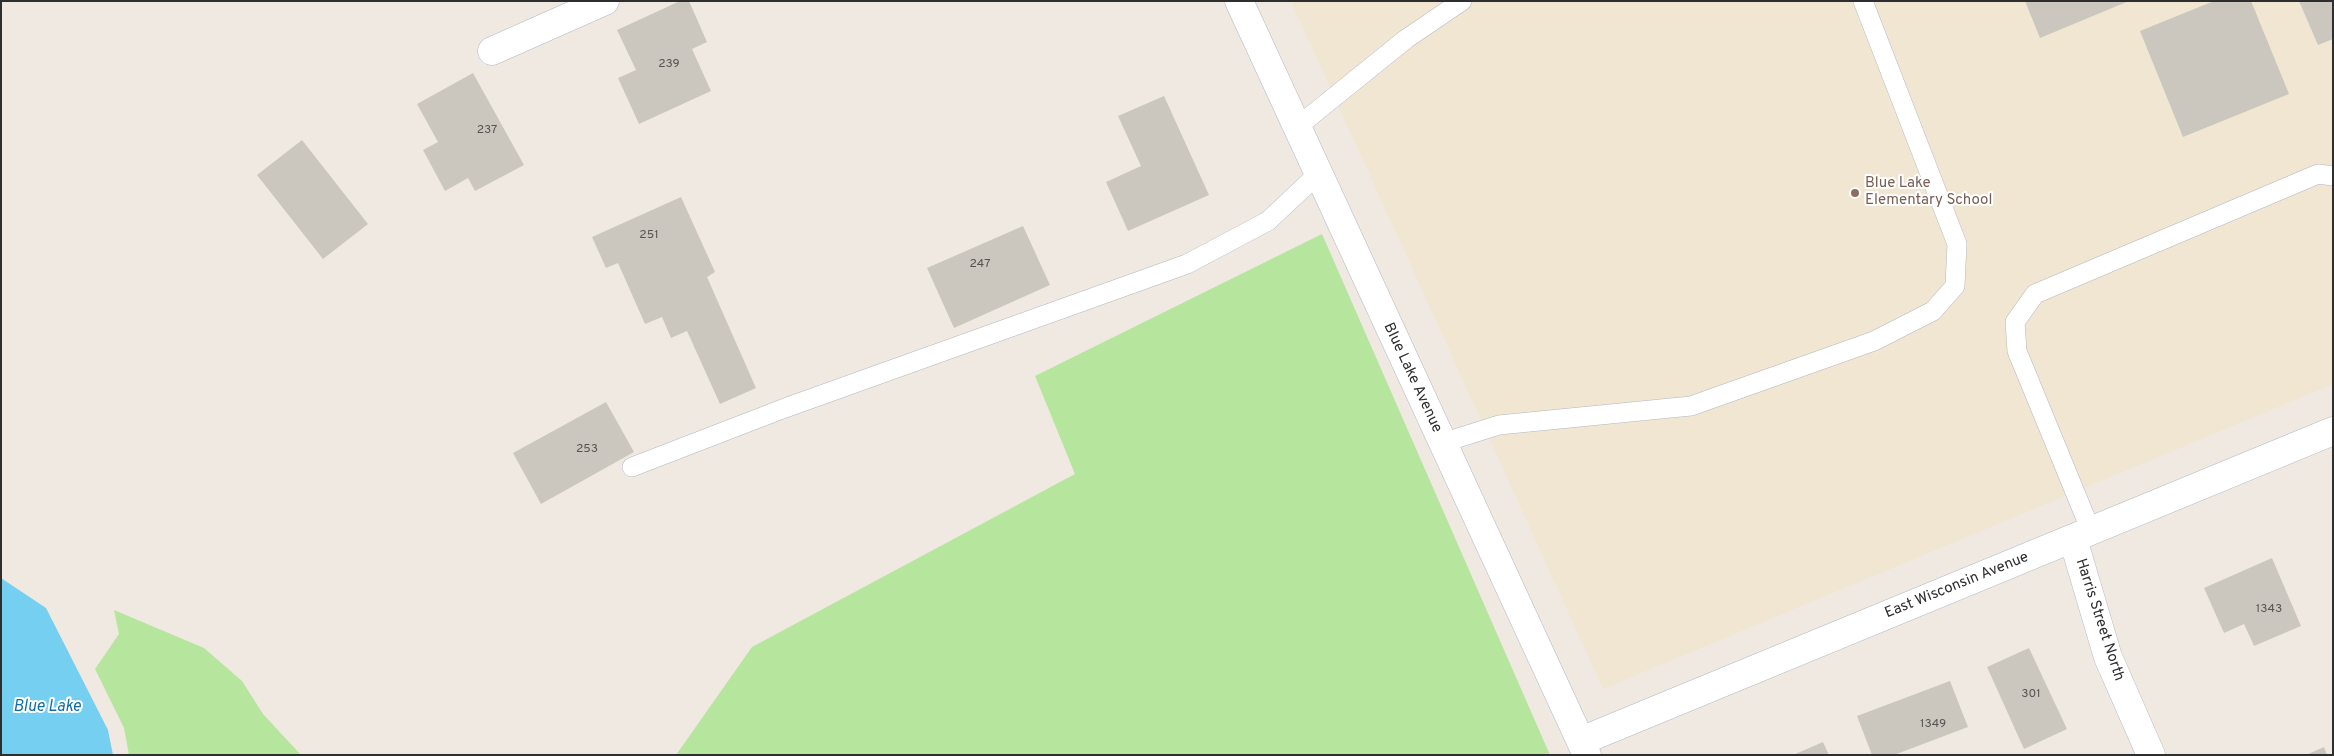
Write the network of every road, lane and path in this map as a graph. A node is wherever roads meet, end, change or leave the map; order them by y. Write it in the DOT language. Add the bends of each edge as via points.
graph roads {
  1 [pos="605,1"];
  2 [pos="1239,1"];
  3 [pos="1462,1"];
  4 [pos="1863,1"];
  5 [pos="492,51"];
  6 [pos="1297,127"];
  7 [pos="1318,174"];
  8 [pos="2333,176"];
  9 [pos="2333,431"];
  10 [pos="1442,443"];
  11 [pos="632,467"];
  12 [pos="2082,535"];
  13 [pos="1584,748"];
  14 [pos="2151,755"];
  1 -- 5 [label="street"];
  2 -- 6 [label="street, Blue Lake Avenue"];
  3 -- 6 [label="lane" via="1406,39"];
  4 -- 10 [label="lane" via="1957,244 1955,286 1933,311 1874,341 1691,406 1499,425"];
  6 -- 7 [label="street, Blue Lake Avenue"];
  7 -- 10 [label="street, Blue Lake Avenue"];
  7 -- 11 [label="lane" via="1268,221 1187,264 785,408"];
  8 -- 12 [label="lane" via="2318,174 2035,294 2015,322 2017,351"];
  9 -- 12 [label="street, East Wisconsin Avenue"];
  10 -- 13 [label="street, Blue Lake Avenue"];
  12 -- 13 [label="street, East Wisconsin Avenue"];
  12 -- 14 [label="street, Harris Street North" via="2108,657"];
}
